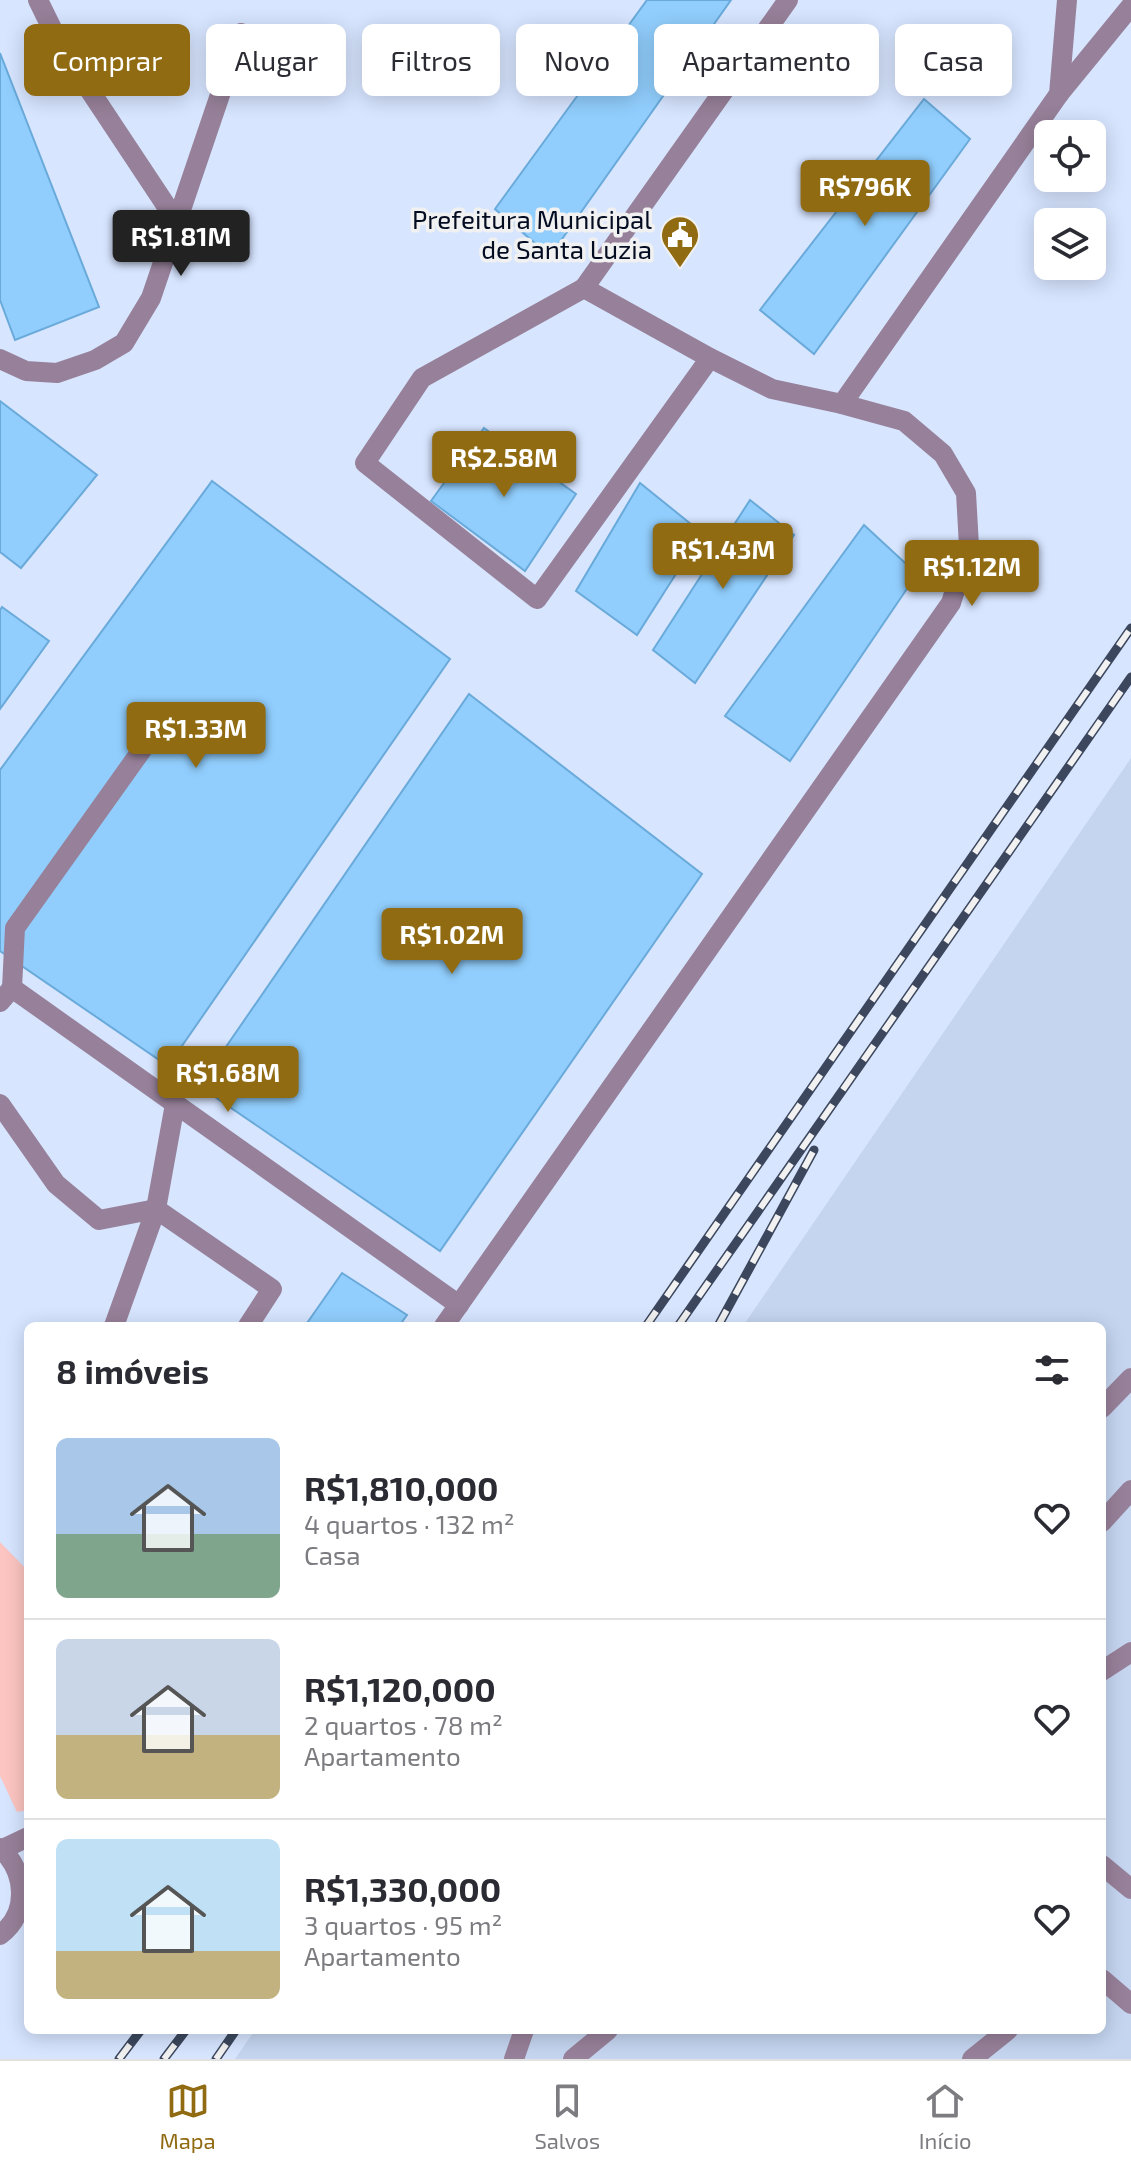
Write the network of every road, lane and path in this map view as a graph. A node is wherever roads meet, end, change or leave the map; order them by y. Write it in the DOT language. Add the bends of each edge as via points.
graph roads {
  1 [pos="38,0"];
  2 [pos="788,0"];
  3 [pos="1067,0"];
  4 [pos="1131,6"];
  5 [pos="1059,94"];
  6 [pos="220,96"];
  7 [pos="177,222"];
  8 [pos="584,288"];
  9 [pos="710,358"];
  10 [pos="0,359"];
  11 [pos="842,404"];
  12 [pos="166,716"];
  13 [pos="6,995"];
  14 [pos="0,1104"];
  15 [pos="175,1104"];
  16 [pos="156,1209"];
  17 [pos="459,1305"];
  18 [pos="115,1322"];
  19 [pos="251,1322"];
  20 [pos="447,1322"];
  21 [pos="1131,1378"];
  22 [pos="1106,1404"];
  23 [pos="1131,1490"];
  24 [pos="1106,1518"];
  25 [pos="1131,1652"];
  26 [pos="1106,1668"];
  27 [pos="24,1839"];
  28 [pos="1,1848"];
  29 [pos="1106,1868"];
  30 [pos="1131,1889"];
  31 [pos="22,1911"];
  32 [pos="0,1935"];
  33 [pos="1106,1982"];
  34 [pos="1131,2004"];
  35 [pos="523,2034"];
  36 [pos="603,2034"];
  37 [pos="1003,2034"];
  38 [pos="514,2059"];
  39 [pos="573,2059"];
  40 [pos="972,2059"];
  1 -- 7 [label="street" via="61,47"];
  2 -- 8 [label="street"];
  3 -- 5 [label="street"];
  4 -- 5 [label="street"];
  5 -- 11 [label="street"];
  6 -- 7 [label="street"];
  7 -- 10 [label="street" via="151,298 124,343 57,373 26,371"];
  8 -- 9 [label="street"];
  8 -- 9 [label="street" via="422,378 365,463 537,599"];
  9 -- 11 [label="street" via="772,389"];
  11 -- 17 [label="street" via="904,421 943,454 966,493 969,546 951,603"];
  12 -- 13 [label="street" via="15,928"];
  13 -- 15 [label="street"];
  14 -- 16 [label="street" via="56,1184 99,1220"];
  15 -- 16 [label="street"];
  15 -- 17 [label="street"];
  16 -- 18 [label="street"];
  16 -- 19 [label="street" via="272,1289"];
  17 -- 20 [label="street"];
  21 -- 22 [label="street"];
  23 -- 24 [label="street"];
  25 -- 26 [label="street"];
  27 -- 28 [label="street"];
  28 -- 31 [label="street" via="21,1881"];
  29 -- 30 [label="street"];
  31 -- 32 [label="street"];
  33 -- 34 [label="street"];
  35 -- 38 [label="street"];
  36 -- 39 [label="street"];
  37 -- 40 [label="street"];
}
